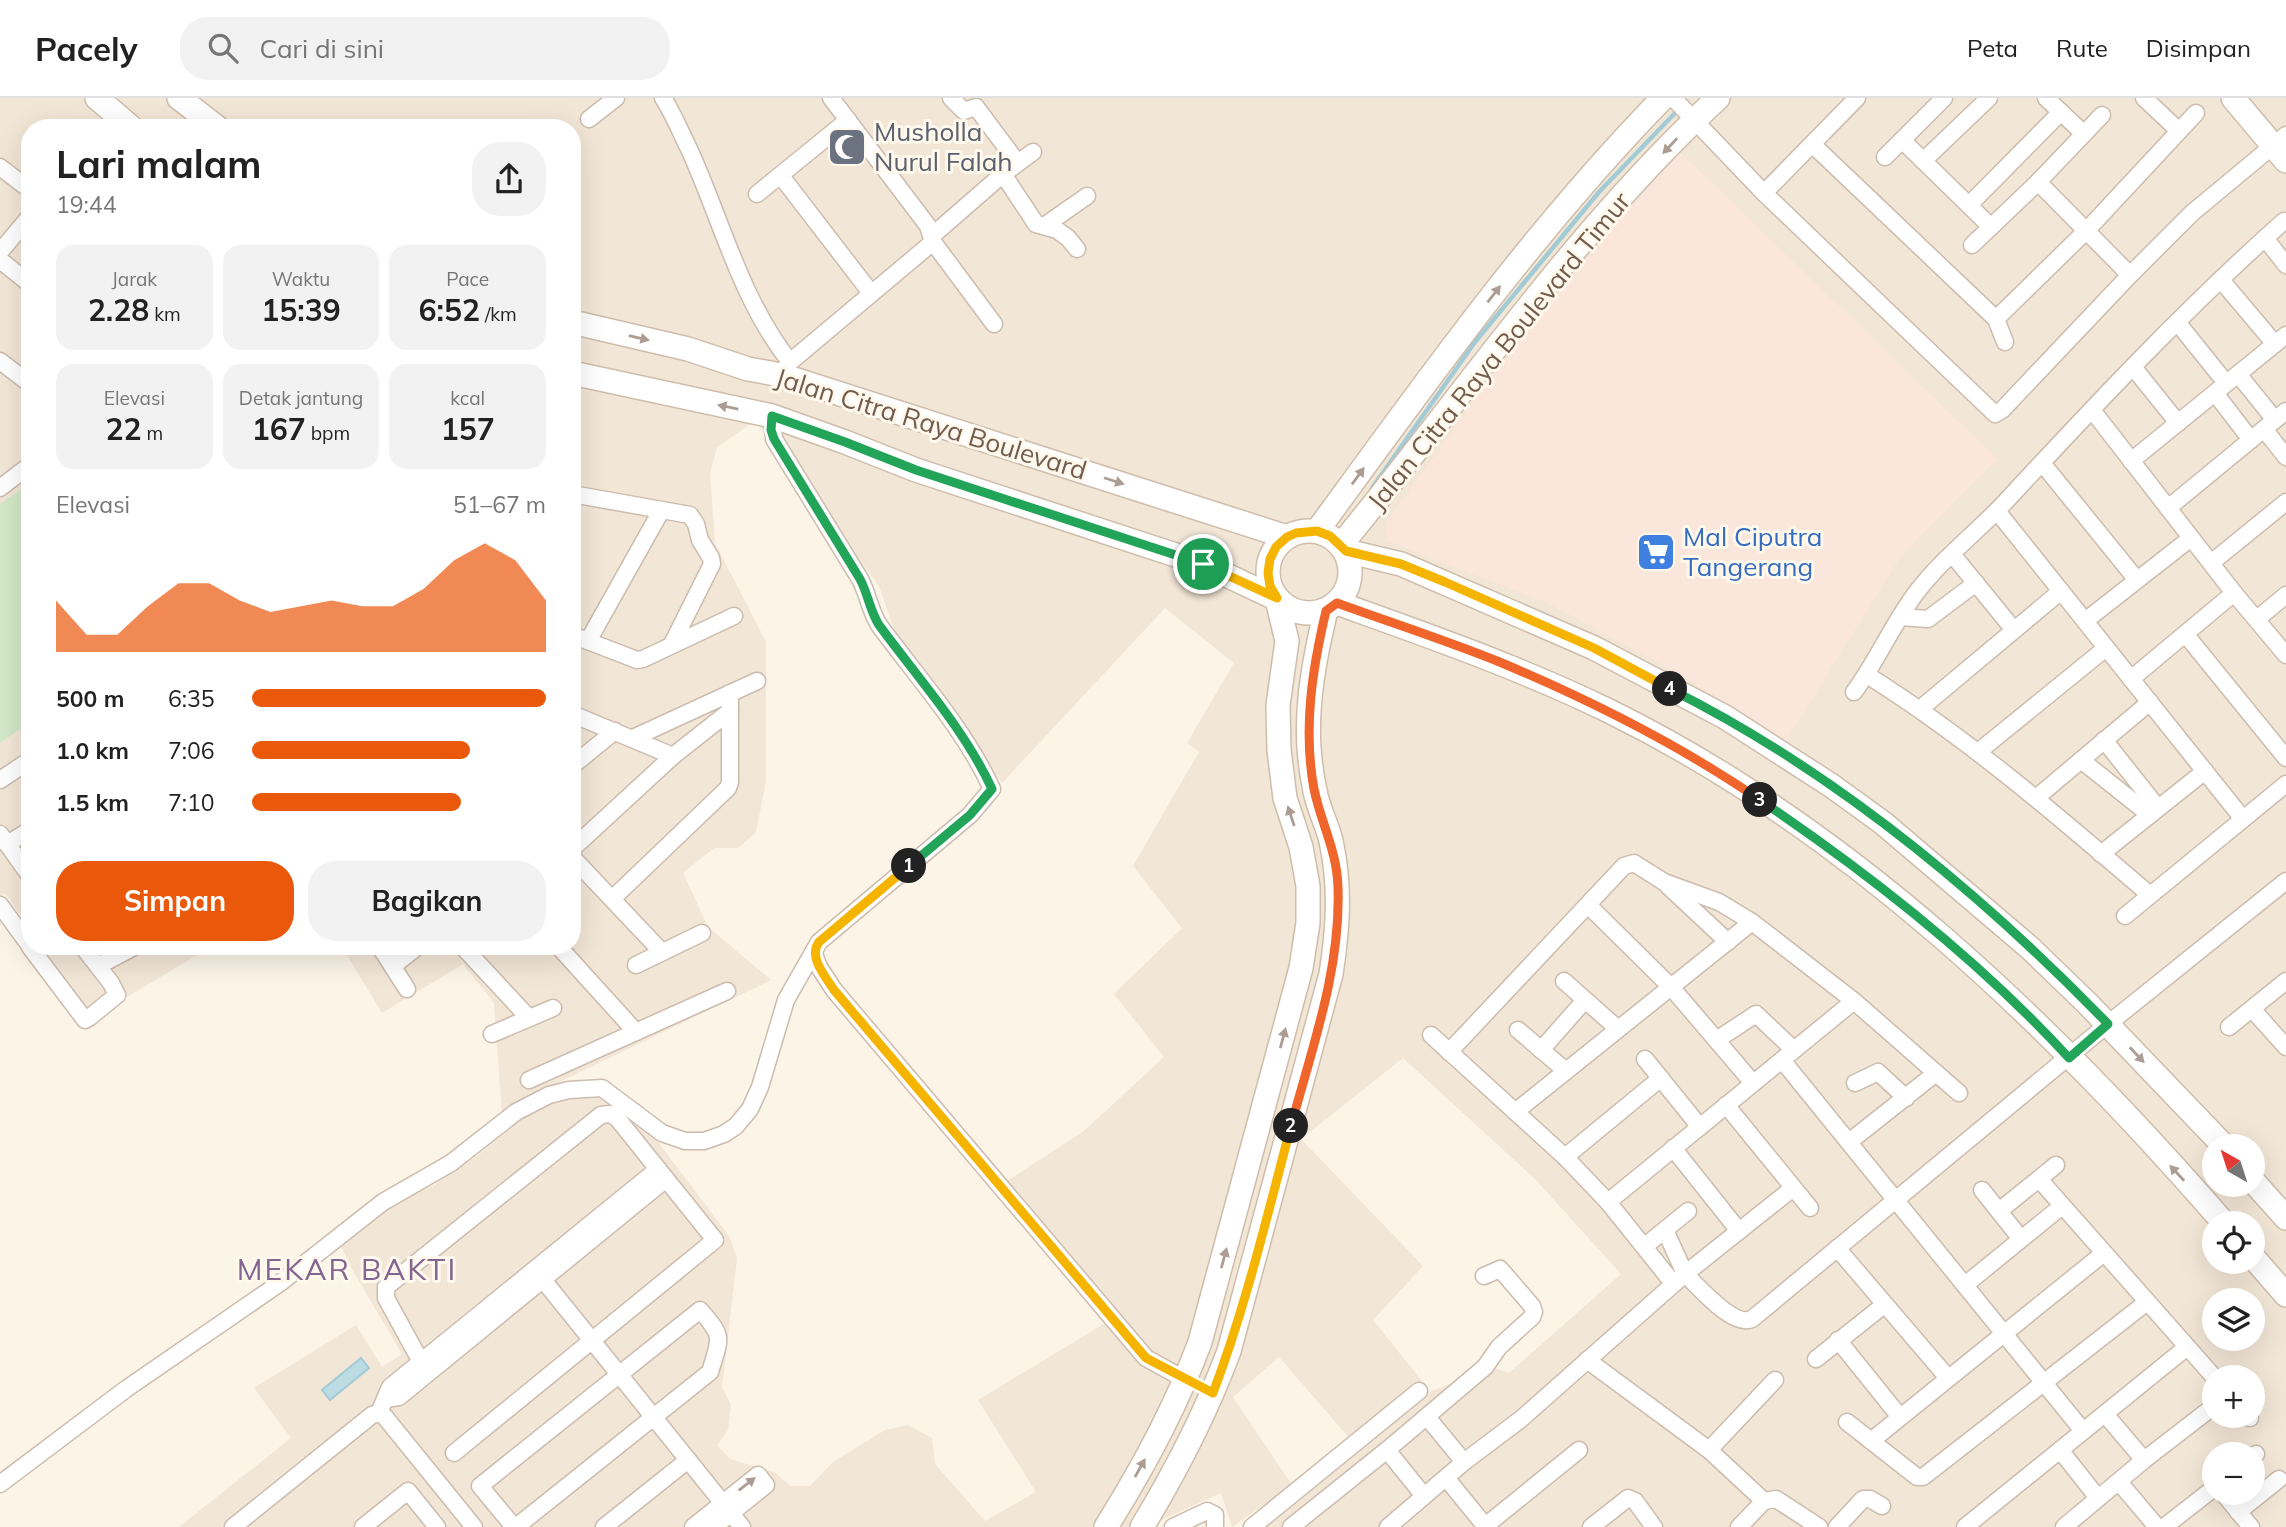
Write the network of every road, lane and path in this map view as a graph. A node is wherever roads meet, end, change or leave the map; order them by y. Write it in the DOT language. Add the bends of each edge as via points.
graph roads {
  1 [pos="97,98"];
  2 [pos="179,98"];
  3 [pos="616,98"];
  4 [pos="663,98"];
  5 [pos="831,98"];
  6 [pos="951,98"];
  7 [pos="1663,98"];
  8 [pos="1673,98"];
  9 [pos="1718,98"];
  10 [pos="1857,98"];
  11 [pos="1944,98"];
  12 [pos="1989,98"];
  13 [pos="2046,98"];
  14 [pos="2144,98"];
  15 [pos="2233,98"];
  16 [pos="2061,112"];
  17 [pos="2196,113"];
  18 [pos="1690,115"];
  19 [pos="2102,115"];
  20 [pos="122,119"];
  21 [pos="206,119"];
  22 [pos="589,119"];
  23 [pos="848,120"];
  24 [pos="2179,131"];
  25 [pos="2083,133"];
  26 [pos="1902,140"];
  27 [pos="1812,144"];
  28 [pos="1033,152"];
  29 [pos="2271,152"];
  30 [pos="1885,157"];
  31 [pos="1923,161"];
  32 [pos="1017,162"];
  33 [pos="0,167"];
  34 [pos="1003,174"];
  35 [pos="781,176"];
  36 [pos="2038,182"];
  37 [pos="21,183"];
  38 [pos="1764,192"];
  39 [pos="757,194"];
  40 [pos="1087,196"];
  41 [pos="1969,205"];
  42 [pos="2284,221"];
  43 [pos="1044,226"];
  44 [pos="1990,226"];
  45 [pos="21,227"];
  46 [pos="2087,230"];
  47 [pos="933,238"];
  48 [pos="2265,238"];
  49 [pos="1972,245"];
  50 [pos="1077,249"];
  51 [pos="0,252"];
  52 [pos="0,260"];
  53 [pos="2286,265"];
  54 [pos="2130,275"];
  55 [pos="21,277"];
  56 [pos="2221,279"];
  57 [pos="871,293"];
  58 [pos="1996,319"];
  59 [pos="2177,322"];
  60 [pos="581,324"];
  61 [pos="994,324"];
  62 [pos="2280,339"];
  63 [pos="2005,342"];
  64 [pos="0,361"];
  65 [pos="2133,367"];
  66 [pos="785,368"];
  67 [pos="581,375"];
  68 [pos="21,377"];
  69 [pos="2226,383"];
  70 [pos="2092,411"];
  71 [pos="772,416"];
  72 [pos="2178,422"];
  73 [pos="2269,425"];
  74 [pos="2286,457"];
  75 [pos="2131,461"];
  76 [pos="2042,463"];
  77 [pos="21,472"];
  78 [pos="0,488"];
  79 [pos="581,499"];
  80 [pos="2286,502"];
  81 [pos="2168,508"];
  82 [pos="660,511"];
  83 [pos="1997,511"];
  84 [pos="1317,531"];
  85 [pos="1287,537"];
  86 [pos="2191,538"];
  87 [pos="1343,548"];
  88 [pos="1952,554"];
  89 [pos="2211,563"];
  90 [pos="2137,580"];
  91 [pos="1976,583"];
  92 [pos="2061,591"];
  93 [pos="2234,593"];
  94 [pos="2286,595"];
  95 [pos="1277,598"];
  96 [pos="1331,607"];
  97 [pos="734,616"];
  98 [pos="1900,617"];
  99 [pos="2257,619"];
  100 [pos="2085,621"];
  101 [pos="2014,630"];
  102 [pos="2186,635"];
  103 [pos="581,636"];
  104 [pos="581,638"];
  105 [pos="672,643"];
  106 [pos="2106,648"];
  107 [pos="2286,655"];
  108 [pos="1867,676"];
  109 [pos="2131,679"];
  110 [pos="757,681"];
  111 [pos="1854,692"];
  112 [pos="730,693"];
  113 [pos="2150,702"];
  114 [pos="1920,709"];
  115 [pos="730,711"];
  116 [pos="581,717"];
  117 [pos="615,731"];
  118 [pos="633,738"];
  119 [pos="2104,740"];
  120 [pos="1978,752"];
  121 [pos="673,756"];
  122 [pos="2286,758"];
  123 [pos="581,759"];
  124 [pos="2081,760"];
  125 [pos="21,766"];
  126 [pos="2205,771"];
  127 [pos="0,780"];
  128 [pos="2286,784"];
  129 [pos="2036,797"];
  130 [pos="2154,812"];
  131 [pos="2244,819"];
  132 [pos="21,833"];
  133 [pos="3,839"];
  134 [pos="581,841"];
  135 [pos="2101,854"];
  136 [pos="21,864"];
  137 [pos="581,866"];
  138 [pos="1664,881"];
  139 [pos="2286,881"];
  140 [pos="2150,895"];
  141 [pos="612,899"];
  142 [pos="0,905"];
  143 [pos="1588,905"];
  144 [pos="2125,916"];
  145 [pos="1752,922"];
  146 [pos="702,933"];
  147 [pos="21,934"];
  148 [pos="1728,942"];
  149 [pos="661,951"];
  150 [pos="814,954"];
  151 [pos="37,955"];
  152 [pos="89,955"];
  153 [pos="120,955"];
  154 [pos="385,955"];
  155 [pos="407,955"];
  156 [pos="470,955"];
  157 [pos="566,955"];
  158 [pos="636,965"];
  159 [pos="98,967"];
  160 [pos="393,967"];
  161 [pos="1564,981"];
  162 [pos="2286,981"];
  163 [pos="1671,987"];
  164 [pos="407,989"];
  165 [pos="727,991"];
  166 [pos="1585,1000"];
  167 [pos="1854,1001"];
  168 [pos="553,1008"];
  169 [pos="2252,1009"];
  170 [pos="528,1018"];
  171 [pos="2108,1024"];
  172 [pos="2229,1027"];
  173 [pos="1618,1029"];
  174 [pos="1518,1030"];
  175 [pos="636,1032"];
  176 [pos="492,1034"];
  177 [pos="1431,1035"];
  178 [pos="1718,1039"];
  179 [pos="2286,1047"];
  180 [pos="1541,1050"];
  181 [pos="1449,1052"];
  182 [pos="1788,1055"];
  183 [pos="2069,1058"];
  184 [pos="1645,1059"];
  185 [pos="1566,1071"];
  186 [pos="1936,1073"];
  187 [pos="1661,1078"];
  188 [pos="529,1080"];
  189 [pos="1753,1083"];
  190 [pos="1855,1083"];
  191 [pos="1959,1093"];
  192 [pos="1906,1098"];
  193 [pos="1726,1105"];
  194 [pos="1515,1112"];
  195 [pos="1700,1127"];
  196 [pos="2213,1134"];
  197 [pos="1849,1142"];
  198 [pos="1673,1148"];
  199 [pos="1564,1157"];
  200 [pos="2056,1165"];
  201 [pos="662,1174"];
  202 [pos="2039,1179"];
  203 [pos="1793,1188"];
  204 [pos="1982,1190"];
  205 [pos="2265,1195"];
  206 [pos="1897,1200"];
  207 [pos="1608,1202"];
  208 [pos="2062,1206"];
  209 [pos="1810,1208"];
  210 [pos="1688,1211"];
  211 [pos="1998,1211"];
  212 [pos="2213,1211"];
  213 [pos="2286,1218"];
  214 [pos="1665,1230"];
  215 [pos="1739,1231"];
  216 [pos="2021,1239"];
  217 [pos="1645,1246"];
  218 [pos="1837,1248"];
  219 [pos="2104,1253"];
  220 [pos="2265,1271"];
  221 [pos="539,1275"];
  222 [pos="1484,1276"];
  223 [pos="1679,1278"];
  224 [pos="1965,1284"];
  225 [pos="2286,1295"];
  226 [pos="2147,1302"];
  227 [pos="1884,1305"];
  228 [pos="2004,1333"];
  229 [pos="1839,1340"];
  230 [pos="592,1341"];
  231 [pos="2188,1347"];
  232 [pos="1816,1359"];
  233 [pos="1587,1360"];
  234 [pos="421,1362"];
  235 [pos="2204,1365"];
  236 [pos="619,1375"];
  237 [pos="1948,1378"];
  238 [pos="1186,1380"];
  239 [pos="1775,1380"];
  240 [pos="2045,1384"];
  241 [pos="1419,1391"];
  242 [pos="1213,1393"];
  243 [pos="382,1406"];
  244 [pos="2105,1414"];
  245 [pos="2202,1415"];
  246 [pos="653,1417"];
  247 [pos="1427,1417"];
  248 [pos="1900,1417"];
  249 [pos="1847,1422"];
  250 [pos="2083,1431"];
  251 [pos="1871,1441"];
  252 [pos="1387,1450"];
  253 [pos="1579,1450"];
  254 [pos="1709,1450"];
  255 [pos="2060,1450"];
  256 [pos="454,1453"];
  257 [pos="688,1460"];
  258 [pos="2144,1460"];
  259 [pos="1464,1462"];
  260 [pos="1447,1479"];
  261 [pos="2278,1479"];
  262 [pos="2119,1482"];
  263 [pos="0,1485"];
  264 [pos="1424,1496"];
  265 [pos="2202,1497"];
  266 [pos="2098,1498"];
  267 [pos="1764,1501"];
  268 [pos="2233,1505"];
  269 [pos="1882,1506"];
  270 [pos="727,1508"];
  271 [pos="2238,1511"];
  272 [pos="233,1527"];
  273 [pos="363,1527"];
  274 [pos="437,1527"];
  275 [pos="474,1527"];
  276 [pos="515,1527"];
  277 [pos="604,1527"];
  278 [pos="693,1527"];
  279 [pos="715,1527"];
  280 [pos="742,1527"];
  281 [pos="1106,1527"];
  282 [pos="1142,1527"];
  283 [pos="1173,1527"];
  284 [pos="1215,1527"];
  285 [pos="1252,1527"];
  286 [pos="1291,1527"];
  287 [pos="1388,1527"];
  288 [pos="1485,1527"];
  289 [pos="1591,1527"];
  290 [pos="1654,1527"];
  291 [pos="1739,1527"];
  292 [pos="1819,1527"];
  293 [pos="1837,1527"];
  294 [pos="1965,1527"];
  295 [pos="2064,1527"];
  296 [pos="2157,1527"];
  297 [pos="2164,1527"];
  298 [pos="2251,1527"];
  1 -- 20 [label="main road"];
  2 -- 21 [label="main road"];
  3 -- 22 [label="street"];
  4 -- 66 [label="street"];
  5 -- 23 [label="street"];
  6 -- 32 [label="street" via="964,111 973,106 979,109"];
  84 -- 7 [label="main road, Jalan Citra Raya Boulevard Timur, one-way" via="1550,223"];
  8 -- 18 [label="street"];
  9 -- 18 [label="main road, Jalan Citra Raya Boulevard Timur"];
  10 -- 27 [label="street"];
  11 -- 26 [label="street"];
  12 -- 31 [label="street"];
  13 -- 16 [label="street"];
  14 -- 24 [label="street"];
  15 -- 29 [label="main road"];
  16 -- 25 [label="street"];
  16 -- 41 [label="street"];
  17 -- 24 [label="street"];
  18 -- 38 [label="street"];
  18 -- 87 [label="main road, Jalan Citra Raya Boulevard Timur, one-way" via="1525,311"];
  19 -- 25 [label="street"];
  23 -- 35 [label="street"];
  23 -- 47 [label="street"];
  24 -- 46 [label="street"];
  25 -- 36 [label="street"];
  26 -- 30 [label="street"];
  26 -- 31 [label="street"];
  27 -- 38 [label="street"];
  27 -- 58 [label="street"];
  28 -- 32 [label="street"];
  29 -- 54 [label="street" via="2192,213"];
  31 -- 41 [label="street"];
  32 -- 34 [label="street"];
  33 -- 37 [label="street"];
  34 -- 43 [label="street" via="1036,223"];
  34 -- 47 [label="street"];
  35 -- 39 [label="street"];
  35 -- 57 [label="street"];
  36 -- 44 [label="street"];
  36 -- 46 [label="street"];
  38 -- 54 [label="street" via="1995,414"];
  40 -- 43 [label="street"];
  41 -- 44 [label="street"];
  42 -- 48 [label="street"];
  43 -- 50 [label="street" via="1061,233"];
  44 -- 49 [label="street"];
  45 -- 51 [label="street"];
  46 -- 54 [label="street"];
  46 -- 58 [label="street"];
  47 -- 57 [label="street"];
  47 -- 61 [label="street"];
  48 -- 53 [label="street"];
  48 -- 56 [label="street"];
  52 -- 55 [label="street"];
  56 -- 59 [label="street"];
  56 -- 62 [label="street"];
  57 -- 66 [label="street"];
  58 -- 63 [label="street"];
  59 -- 65 [label="street"];
  59 -- 69 [label="street"];
  60 -- 66 [label="main road, Jalan Citra Raya Boulevard, one-way" via="688,349 748,369"];
  62 -- 69 [label="street"];
  64 -- 68 [label="street"];
  65 -- 70 [label="street"];
  65 -- 72 [label="street"];
  66 -- 85 [label="main road, Jalan Citra Raya Boulevard, one-way"];
  71 -- 67 [label="main road, Jalan Citra Raya Boulevard, one-way"];
  69 -- 72 [label="street"];
  69 -- 73 [label="street"];
  69 -- 73 [label="street"];
  70 -- 75 [label="street"];
  70 -- 76 [label="street"];
  71 -- 95 [label="main road, Jalan Citra Raya Boulevard" via="916,470 1203,564"];
  71 -- 150 [label="street" via="774,439 860,579 872,614 953,724 992,789 970,815 819,942"];
  72 -- 75 [label="street"];
  73 -- 74 [label="street"];
  73 -- 81 [label="street"];
  75 -- 81 [label="street"];
  76 -- 83 [label="street"];
  76 -- 90 [label="street"];
  77 -- 78 [label="street"];
  79 -- 82 [label="street"];
  80 -- 89 [label="street"];
  81 -- 86 [label="street"];
  82 -- 103 [label="street"];
  82 -- 105 [label="street" via="690,515 712,565"];
  83 -- 88 [label="street"];
  83 -- 92 [label="street"];
  84 -- 85 [label="main road"];
  84 -- 87 [label="main road"];
  85 -- 95 [label="main road" via="1276,547 1269,566 1270,586"];
  86 -- 89 [label="street"];
  86 -- 90 [label="street"];
  87 -- 96 [label="main road" via="1351,573 1345,594"];
  87 -- 171 [label="main road" via="1401,564 1577,640 1778,749 1920,853 2030,948"];
  88 -- 91 [label="street"];
  88 -- 98 [label="street" via="1916,592"];
  89 -- 93 [label="street"];
  90 -- 100 [label="street"];
  91 -- 98 [label="street" via="1928,619"];
  91 -- 101 [label="street"];
  92 -- 100 [label="street"];
  92 -- 101 [label="street"];
  93 -- 99 [label="street"];
  93 -- 102 [label="street"];
  94 -- 99 [label="street"];
  95 -- 96 [label="main road" via="1299,613"];
  238 -- 95 [label="main road, one-way" via="1219,1277 1301,968 1308,923 1308,886 1285,798 1279,750 1278,705 1287,641"];
  96 -- 183 [label="main road" via="1500,662 1609,711 1731,780 1899,901 2032,1018"];
  96 -- 242 [label="main road" via="1310,696 1309,747 1338,883 1331,974 1252,1271"];
  97 -- 105 [label="street"];
  98 -- 108 [label="street"];
  99 -- 107 [label="street"];
  100 -- 106 [label="street"];
  101 -- 114 [label="street"];
  102 -- 109 [label="street"];
  102 -- 122 [label="street"];
  104 -- 105 [label="street" via="637,660"];
  106 -- 109 [label="street"];
  106 -- 120 [label="street"];
  108 -- 111 [label="street"];
  108 -- 114 [label="street"];
  109 -- 113 [label="street"];
  110 -- 112 [label="street"];
  112 -- 115 [label="street"];
  112 -- 118 [label="street"];
  113 -- 119 [label="street"];
  113 -- 126 [label="street"];
  114 -- 120 [label="street"];
  115 -- 121 [label="street"];
  115 -- 141 [label="street" via="728,789"];
  116 -- 117 [label="street"];
  117 -- 118 [label="street"];
  117 -- 123 [label="street"];
  118 -- 121 [label="street"];
  119 -- 124 [label="street"];
  119 -- 130 [label="street"];
  120 -- 129 [label="street"];
  121 -- 134 [label="street"];
  124 -- 129 [label="street"];
  124 -- 130 [label="street"];
  125 -- 127 [label="street"];
  126 -- 130 [label="street"];
  126 -- 131 [label="street"];
  128 -- 131 [label="street"];
  129 -- 135 [label="street"];
  130 -- 135 [label="street"];
  131 -- 140 [label="street"];
  132 -- 133 [label="street"];
  133 -- 136 [label="street"];
  135 -- 140 [label="street"];
  137 -- 141 [label="street"];
  138 -- 143 [label="street" via="1628,864"];
  138 -- 145 [label="street" via="1718,902"];
  138 -- 148 [label="street"];
  139 -- 171 [label="street"];
  140 -- 144 [label="street"];
  141 -- 149 [label="street"];
  142 -- 147 [label="street"];
  143 -- 163 [label="street"];
  143 -- 181 [label="street"];
  145 -- 148 [label="street"];
  145 -- 167 [label="street"];
  146 -- 149 [label="street"];
  148 -- 163 [label="street"];
  149 -- 158 [label="street"];
  150 -- 238 [label="street" via="834,990 1146,1358"];
  150 -- 263 [label="street" via="786,1000 760,1087 736,1126 704,1141 685,1141 662,1133 602,1088 549,1095 516,1111 451,1163 383,1202 280,1283 126,1389"];
  151 -- 159 [label="street" via="85,1020 117,997"];
  152 -- 159 [label="street"];
  153 -- 159 [label="street"];
  154 -- 160 [label="street"];
  155 -- 160 [label="street"];
  156 -- 170 [label="street"];
  157 -- 175 [label="street"];
  160 -- 164 [label="street"];
  161 -- 166 [label="street"];
  162 -- 169 [label="street"];
  163 -- 173 [label="street"];
  163 -- 178 [label="street"];
  165 -- 175 [label="street"];
  166 -- 173 [label="street"];
  166 -- 180 [label="street"];
  167 -- 182 [label="street"];
  167 -- 186 [label="street"];
  168 -- 170 [label="street"];
  169 -- 172 [label="street"];
  169 -- 179 [label="street"];
  170 -- 176 [label="street"];
  171 -- 183 [label="street"];
  171 -- 196 [label="main road, one-way"];
  173 -- 185 [label="street"];
  174 -- 180 [label="street"];
  175 -- 188 [label="street"];
  177 -- 181 [label="street"];
  178 -- 182 [label="street" via="1756,1014"];
  178 -- 189 [label="street"];
  180 -- 185 [label="street"];
  181 -- 194 [label="street"];
  182 -- 189 [label="street"];
  182 -- 197 [label="street"];
  183 -- 206 [label="street"];
  212 -- 183 [label="main road, one-way"];
  184 -- 187 [label="street"];
  185 -- 194 [label="street"];
  186 -- 191 [label="street"];
  186 -- 192 [label="street"];
  187 -- 195 [label="street"];
  187 -- 199 [label="street"];
  189 -- 193 [label="street"];
  190 -- 192 [label="street" via="1878,1072"];
  192 -- 197 [label="street"];
  193 -- 195 [label="street"];
  193 -- 203 [label="street"];
  194 -- 199 [label="street"];
  195 -- 198 [label="street"];
  197 -- 206 [label="street"];
  198 -- 207 [label="street"];
  198 -- 215 [label="street"];
  199 -- 207 [label="street"];
  200 -- 202 [label="street"];
  201 -- 221 [label="street"];
  201 -- 230 [label="street" via="715,1240"];
  201 -- 234 [label="street" via="617,1118 601,1115 386,1287 386,1298"];
  202 -- 208 [label="street"];
  202 -- 211 [label="street"];
  203 -- 209 [label="street"];
  203 -- 215 [label="street"];
  204 -- 211 [label="street"];
  205 -- 213 [label="main road"];
  206 -- 218 [label="street"];
  206 -- 224 [label="street"];
  207 -- 217 [label="street"];
  208 -- 216 [label="street"];
  208 -- 219 [label="street"];
  210 -- 214 [label="street"];
  211 -- 216 [label="street"];
  214 -- 217 [label="street"];
  214 -- 223 [label="street"];
  215 -- 223 [label="street"];
  216 -- 224 [label="street"];
  217 -- 223 [label="street"];
  218 -- 223 [label="street" via="1747,1321 1732,1317"];
  218 -- 227 [label="street"];
  219 -- 226 [label="street"];
  219 -- 228 [label="street"];
  220 -- 225 [label="main road"];
  221 -- 230 [label="street"];
  221 -- 234 [label="street"];
  221 -- 243 [label="street"];
  222 -- 247 [label="street" via="1500,1269 1534,1312 1485,1367"];
  223 -- 233 [label="street"];
  224 -- 228 [label="street"];
  226 -- 231 [label="street"];
  226 -- 240 [label="street"];
  227 -- 229 [label="street"];
  227 -- 237 [label="street"];
  228 -- 237 [label="street"];
  228 -- 240 [label="street"];
  229 -- 232 [label="street"];
  229 -- 248 [label="street"];
  230 -- 236 [label="street"];
  230 -- 256 [label="street"];
  231 -- 235 [label="street"];
  231 -- 244 [label="street"];
  233 -- 254 [label="street"];
  233 -- 259 [label="street"];
  234 -- 243 [label="street" via="390,1387"];
  236 -- 246 [label="street"];
  236 -- 246 [label="street" via="700,1310 717,1329 720,1338 709,1372"];
  236 -- 276 [label="street" via="480,1486"];
  237 -- 248 [label="street"];
  238 -- 242 [label="main road"];
  281 -- 238 [label="main road, one-way"];
  239 -- 254 [label="street"];
  240 -- 250 [label="street"];
  240 -- 251 [label="street" via="1921,1478"];
  241 -- 285 [label="street"];
  242 -- 282 [label="main road"];
  243 -- 272 [label="street"];
  243 -- 275 [label="street" via="385,1417"];
  244 -- 250 [label="street"];
  244 -- 258 [label="street"];
  245 -- 258 [label="street"];
  246 -- 257 [label="street"];
  246 -- 276 [label="street"];
  247 -- 252 [label="street"];
  247 -- 259 [label="street"];
  248 -- 251 [label="street"];
  249 -- 251 [label="street"];
  250 -- 255 [label="street"];
  252 -- 264 [label="street"];
  252 -- 286 [label="street"];
  253 -- 288 [label="street"];
  254 -- 267 [label="street"];
  255 -- 266 [label="street"];
  255 -- 294 [label="street"];
  257 -- 270 [label="street"];
  257 -- 277 [label="street"];
  258 -- 262 [label="street"];
  259 -- 260 [label="street"];
  260 -- 264 [label="street"];
  260 -- 288 [label="street"];
  261 -- 271 [label="street"];
  262 -- 266 [label="street"];
  262 -- 296 [label="street"];
  264 -- 287 [label="street"];
  265 -- 297 [label="street"];
  266 -- 295 [label="street"];
  267 -- 291 [label="street"];
  267 -- 292 [label="street" via="1776,1499"];
  268 -- 271 [label="street"];
  269 -- 293 [label="street" via="1863,1499"];
  278 -- 270 [label="street, one-way"];
  270 -- 279 [label="street"];
  270 -- 280 [label="street"];
  271 -- 298 [label="street"];
  273 -- 274 [label="street" via="408,1490"];
  283 -- 284 [label="street" via="1208,1511 1215,1515"];
  289 -- 290 [label="street" via="1628,1498"];
}
